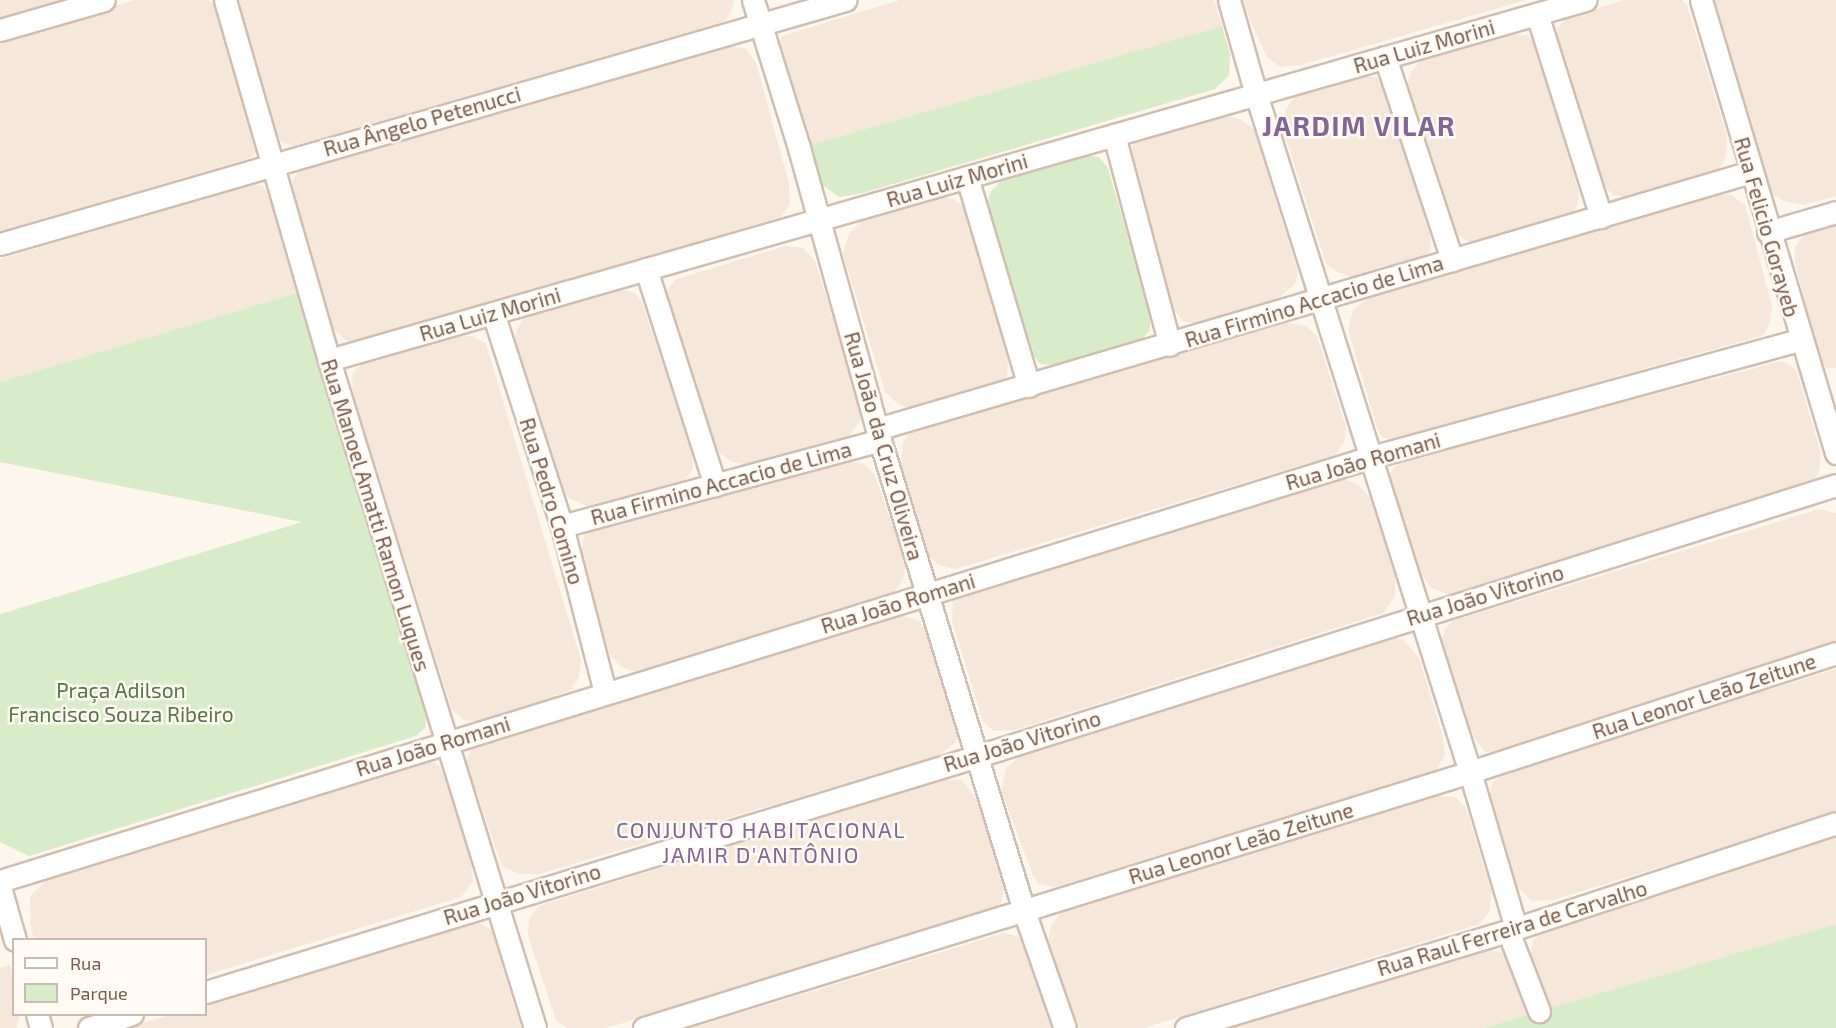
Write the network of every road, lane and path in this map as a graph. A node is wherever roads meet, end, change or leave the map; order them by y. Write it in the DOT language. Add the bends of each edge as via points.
graph roads {
  1 [pos="104,0"];
  2 [pos="225,0"];
  3 [pos="753,0"];
  4 [pos="845,0"];
  5 [pos="1229,0"];
  6 [pos="1585,0"];
  7 [pos="1701,0"];
  8 [pos="1537,14"];
  9 [pos="760,23"];
  10 [pos="0,30"];
  11 [pos="1385,57"];
  12 [pos="1256,94"];
  13 [pos="1114,135"];
  14 [pos="273,164"];
  15 [pos="1751,172"];
  16 [pos="967,177"];
  17 [pos="1836,212"];
  18 [pos="1601,217"];
  19 [pos="819,220"];
  20 [pos="1768,232"];
  21 [pos="0,244"];
  22 [pos="1452,260"];
  23 [pos="646,269"];
  24 [pos="1320,300"];
  25 [pos="493,313"];
  26 [pos="1800,340"];
  27 [pos="1170,345"];
  28 [pos="329,360"];
  29 [pos="1029,386"];
  30 [pos="1827,394"];
  31 [pos="879,434"];
  32 [pos="1836,453"];
  33 [pos="1371,458"];
  34 [pos="1836,485"];
  35 [pos="715,486"];
  36 [pos="562,526"];
  37 [pos="928,594"];
  38 [pos="1419,615"];
  39 [pos="1836,653"];
  40 [pos="605,692"];
  41 [pos="446,742"];
  42 [pos="978,756"];
  43 [pos="1470,772"];
  44 [pos="1836,823"];
  45 [pos="0,880"];
  46 [pos="0,887"];
  47 [pos="497,901"];
  48 [pos="1024,911"];
  49 [pos="1512,930"];
  50 [pos="15,938"];
  51 [pos="207,992"];
  52 [pos="1539,1011"];
  53 [pos="126,1016"];
  54 [pos="89,1028"];
  55 [pos="535,1028"];
  56 [pos="644,1028"];
  57 [pos="1065,1028"];
  58 [pos="1186,1028"];
  1 -- 10 [label="street"];
  2 -- 14 [label="street, Rua Manoel Amatti Ramon Luques"];
  3 -- 9 [label="street, Rua João da Cruz Oliveira"];
  4 -- 9 [label="street, Rua Ângelo Petenucci"];
  5 -- 12 [label="street"];
  6 -- 8 [label="street, Rua Luiz Morini"];
  7 -- 15 [label="street, Rua Felicio Gorayeb"];
  8 -- 11 [label="street, Rua Luiz Morini"];
  8 -- 18 [label="street"];
  9 -- 14 [label="street, Rua Ângelo Petenucci"];
  9 -- 19 [label="street, Rua João da Cruz Oliveira"];
  11 -- 12 [label="street, Rua Luiz Morini"];
  11 -- 22 [label="street"];
  12 -- 13 [label="street, Rua Luiz Morini"];
  12 -- 24 [label="street"];
  13 -- 16 [label="street, Rua Luiz Morini"];
  13 -- 27 [label="street"];
  14 -- 21 [label="street, Rua Ângelo Petenucci"];
  14 -- 28 [label="street, Rua Manoel Amatti Ramon Luques"];
  15 -- 18 [label="street, Rua Firmino Accacio de Lima"];
  15 -- 20 [label="street, Rua Felicio Gorayeb"];
  16 -- 19 [label="street, Rua Luiz Morini"];
  16 -- 29 [label="street"];
  17 -- 20 [label="street"];
  18 -- 22 [label="street, Rua Firmino Accacio de Lima"];
  19 -- 23 [label="street, Rua Luiz Morini"];
  19 -- 31 [label="street, Rua João da Cruz Oliveira"];
  20 -- 26 [label="street, Rua Felicio Gorayeb"];
  22 -- 24 [label="street, Rua Firmino Accacio de Lima"];
  23 -- 25 [label="street, Rua Luiz Morini"];
  23 -- 35 [label="street"];
  24 -- 27 [label="street, Rua Firmino Accacio de Lima"];
  24 -- 33 [label="street"];
  25 -- 28 [label="street, Rua Luiz Morini"];
  25 -- 36 [label="street, Rua Pedro Comino"];
  26 -- 30 [label="street, Rua Felicio Gorayeb"];
  26 -- 33 [label="street, Rua João Romani"];
  27 -- 29 [label="street, Rua Firmino Accacio de Lima"];
  28 -- 41 [label="street, Rua Manoel Amatti Ramon Luques"];
  29 -- 31 [label="street, Rua Firmino Accacio de Lima"];
  30 -- 32 [label="street, Rua Felicio Gorayeb"];
  31 -- 35 [label="street, Rua Firmino Accacio de Lima"];
  31 -- 37 [label="street, Rua João da Cruz Oliveira"];
  33 -- 37 [label="street, Rua João Romani"];
  33 -- 38 [label="street"];
  34 -- 38 [label="street, Rua João Vitorino"];
  35 -- 36 [label="street, Rua Firmino Accacio de Lima"];
  36 -- 40 [label="street, Rua Pedro Comino"];
  37 -- 40 [label="street, Rua João Romani"];
  37 -- 42 [label="street, Rua João da Cruz Oliveira"];
  38 -- 42 [label="street, Rua João Vitorino"];
  38 -- 43 [label="street"];
  39 -- 43 [label="street, Rua Leonor Leão Zeitune"];
  40 -- 41 [label="street, Rua João Romani"];
  41 -- 45 [label="street, Rua João Romani"];
  41 -- 47 [label="street, Rua Manoel Amatti Ramon Luques"];
  42 -- 47 [label="street, Rua João Vitorino"];
  42 -- 48 [label="street, Rua João da Cruz Oliveira"];
  43 -- 48 [label="street, Rua Leonor Leão Zeitune"];
  43 -- 49 [label="street"];
  44 -- 49 [label="street, Rua Raul Ferreira de Carvalho"];
  46 -- 50 [label="street"];
  47 -- 51 [label="street, Rua João Vitorino"];
  47 -- 55 [label="street, Rua Manoel Amatti Ramon Luques"];
  48 -- 56 [label="street, Rua Leonor Leão Zeitune"];
  48 -- 57 [label="street, Rua João da Cruz Oliveira"];
  49 -- 52 [label="street"];
  49 -- 58 [label="street, Rua Raul Ferreira de Carvalho"];
  53 -- 54 [label="street"];
}
